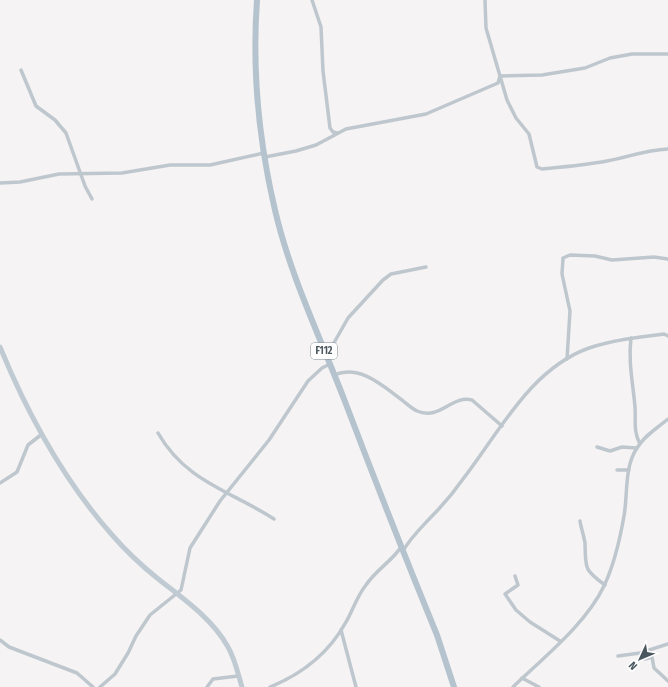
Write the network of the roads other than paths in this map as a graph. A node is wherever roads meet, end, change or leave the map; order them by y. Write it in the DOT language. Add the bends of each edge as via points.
graph roads {
  1 [pos="257,0"];
  2 [pos="312,0"];
  3 [pos="485,0"];
  4 [pos="668,54"];
  5 [pos="21,70"];
  6 [pos="500,76"];
  7 [pos="330,128"];
  8 [pos="337,133"];
  9 [pos="326,139"];
  10 [pos="668,149"];
  11 [pos="264,155"];
  12 [pos="81,174"];
  13 [pos="0,183"];
  14 [pos="92,198"];
  15 [pos="668,259"];
  16 [pos="426,267"];
  17 [pos="668,336"];
  18 [pos="631,338"];
  19 [pos="0,347"];
  20 [pos="567,359"];
  21 [pos="329,362"];
  22 [pos="334,375"];
  23 [pos="668,419"];
  24 [pos="502,426"];
  25 [pos="42,434"];
  26 [pos="158,434"];
  27 [pos="640,444"];
  28 [pos="596,447"];
  29 [pos="636,448"];
  30 [pos="618,470"];
  31 [pos="629,470"];
  32 [pos="0,483"];
  33 [pos="225,494"];
  34 [pos="274,519"];
  35 [pos="580,521"];
  36 [pos="402,549"];
  37 [pos="515,576"];
  38 [pos="605,585"];
  39 [pos="177,593"];
  40 [pos="341,630"];
  41 [pos="0,640"];
  42 [pos="560,641"];
  43 [pos="668,644"];
  44 [pos="618,656"];
  45 [pos="645,659"];
  46 [pos="238,676"];
  47 [pos="522,678"];
  48 [pos="668,681"];
  49 [pos="93,687"];
  50 [pos="100,687"];
  51 [pos="207,687"];
  52 [pos="242,687"];
  53 [pos="270,687"];
  54 [pos="356,687"];
  55 [pos="454,687"];
  56 [pos="513,687"];
  57 [pos="539,687"];
  1 -- 11 [label="main road, F112" via="256,55"];
  2 -- 7 [label="street" via="321,27"];
  3 -- 6 [label="street" via="486,28"];
  4 -- 6 [label="street" via="632,54 610,58 585,68 542,75"];
  5 -- 12 [label="street" via="36,106 55,120 66,133"];
  6 -- 8 [label="street" via="498,83 488,89 426,114 346,129"];
  6 -- 10 [label="street" via="508,104 530,134 535,165 539,169 607,161 638,152"];
  7 -- 8 [label="street"];
  7 -- 9 [label="street"];
  8 -- 9 [label="street"];
  9 -- 11 [label="street" via="296,151"];
  11 -- 12 [label="street" via="210,165 170,165 134,173"];
  11 -- 21 [label="main road, F112" via="275,211 287,250"];
  12 -- 13 [label="street" via="59,174 20,182"];
  12 -- 14 [label="street"];
  15 -- 20 [label="street" via="654,257 612,260 570,255 563,258 562,274 570,311"];
  16 -- 21 [label="street" via="391,274 383,280 348,318 335,341"];
  17 -- 18 [label="street" via="664,334"];
  18 -- 20 [label="street" via="589,348"];
  18 -- 27 [label="street" via="630,368 635,432"];
  19 -- 25 [label="street"];
  20 -- 24 [label="street" via="536,382"];
  21 -- 22 [label="main road, F112"];
  21 -- 33 [label="street" via="308,381 269,440"];
  22 -- 24 [label="street" via="346,371 361,374 375,381 410,407 424,413 435,413 456,402 472,400"];
  22 -- 36 [label="main road, F112"];
  23 -- 27 [label="street"];
  24 -- 36 [label="street" via="463,480"];
  25 -- 32 [label="street" via="28,445 17,472"];
  25 -- 39 [label="street" via="68,480 105,527 144,568"];
  26 -- 33 [label="street" via="166,448 182,465"];
  27 -- 29 [label="street"];
  28 -- 29 [label="street" via="610,452 622,447"];
  29 -- 31 [label="street"];
  30 -- 31 [label="street"];
  31 -- 38 [label="street" via="624,516"];
  33 -- 34 [label="street" via="257,508"];
  33 -- 39 [label="street" via="194,540 184,568 182,588"];
  35 -- 38 [label="street" via="585,542 585,564 589,572"];
  36 -- 40 [label="street" via="374,574 359,594"];
  36 -- 55 [label="main road, F112" via="437,636"];
  37 -- 42 [label="street" via="518,585 505,594 511,604 530,622"];
  38 -- 42 [label="street" via="583,620"];
  39 -- 46 [label="street" via="221,635 232,654"];
  39 -- 50 [label="street" via="150,615 115,674"];
  40 -- 53 [label="street" via="318,658"];
  40 -- 54 [label="street"];
  41 -- 49 [label="street" via="9,647 77,673"];
  42 -- 47 [label="street"];
  43 -- 44 [label="street" via="640,653"];
  45 -- 48 [label="street" via="652,657 654,668"];
  46 -- 51 [label="street" via="213,679"];
  46 -- 52 [label="street"];
  47 -- 56 [label="street"];
  47 -- 57 [label="street"];
}
